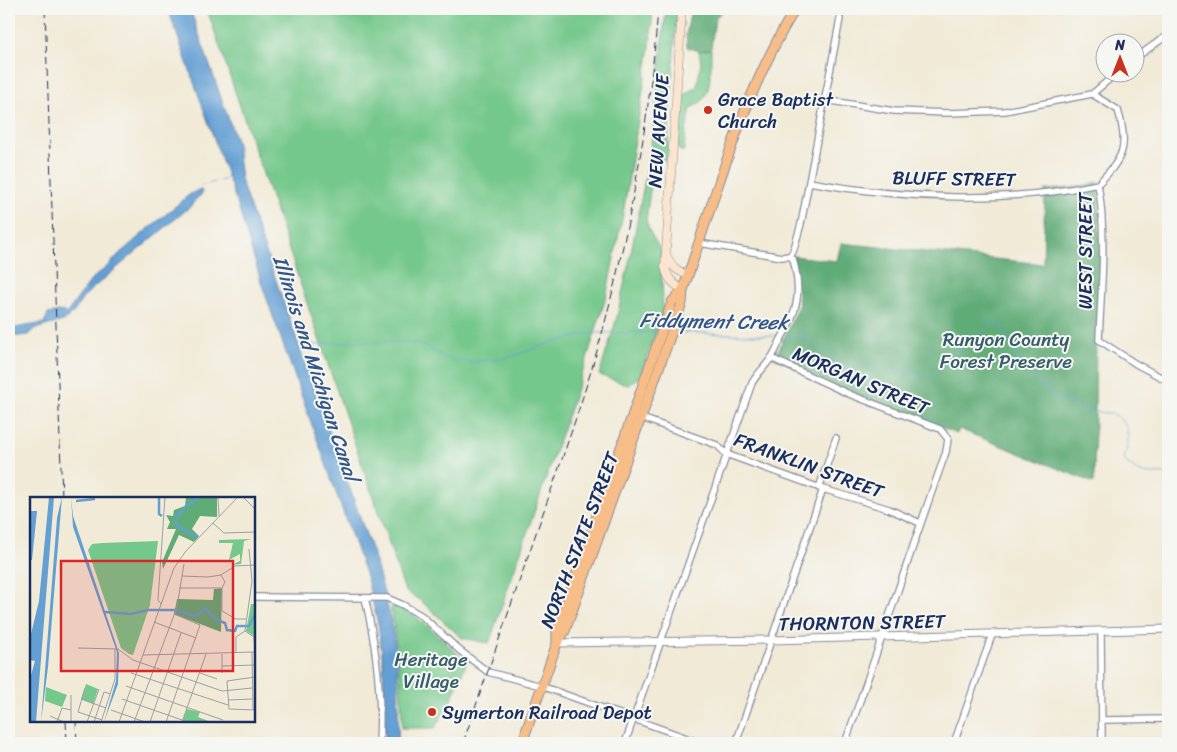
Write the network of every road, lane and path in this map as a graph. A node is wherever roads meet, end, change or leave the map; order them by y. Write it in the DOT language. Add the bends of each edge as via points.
graph roads {
  1 [pos="682,9"];
  2 [pos="795,9"];
  3 [pos="840,19"];
  4 [pos="1168,36"];
  5 [pos="1144,52"];
  6 [pos="1106,82"];
  7 [pos="1092,94"];
  8 [pos="825,100"];
  9 [pos="809,182"];
  10 [pos="1098,184"];
  11 [pos="699,243"];
  12 [pos="666,256"];
  13 [pos="789,256"];
  14 [pos="688,275"];
  15 [pos="682,290"];
  16 [pos="771,358"];
  17 [pos="1168,381"];
  18 [pos="632,415"];
  19 [pos="642,418"];
  20 [pos="836,438"];
  21 [pos="726,454"];
  22 [pos="821,488"];
  23 [pos="920,523"];
  24 [pos="255,597"];
  25 [pos="365,598"];
  26 [pos="1168,629"];
  27 [pos="1102,632"];
  28 [pos="992,635"];
  29 [pos="883,638"];
  30 [pos="771,640"];
  31 [pos="660,641"];
  32 [pos="557,643"];
  33 [pos="541,686"];
  34 [pos="633,719"];
  35 [pos="1168,719"];
  36 [pos="1102,720"];
  37 [pos="379,743"];
  38 [pos="522,743"];
  39 [pos="625,743"];
  40 [pos="701,743"];
  41 [pos="736,743"];
  42 [pos="845,743"];
  43 [pos="954,743"];
  44 [pos="1102,743"];
  1 -- 12 [label="main road, NEW AVENUE"];
  2 -- 11 [label="main road, NORTH STATE STREET" via="755,87"];
  3 -- 8 [label="street"];
  4 -- 5 [label="street"];
  6 -- 7 [label="street"];
  7 -- 8 [label="street" via="1005,111 948,113 894,111"];
  7 -- 10 [label="street, WEST STREET" via="1118,110 1124,141 1119,160"];
  8 -- 9 [label="street"];
  9 -- 10 [label="street, BLUFF STREET" via="909,194 980,197 1069,190"];
  9 -- 13 [label="street" via="801,224"];
  10 -- 17 [label="street, WEST STREET" via="1102,252 1100,340"];
  11 -- 13 [label="street" via="782,258"];
  11 -- 14 [label="main road, NORTH STATE STREET"];
  12 -- 14 [label="main road" via="671,265"];
  12 -- 15 [label="main road, NEW AVENUE" via="667,276"];
  13 -- 16 [label="street" via="794,265 795,314"];
  14 -- 15 [label="main road, NORTH STATE STREET"];
  15 -- 18 [label="main road, NORTH STATE STREET" via="672,302"];
  15 -- 19 [label="main road, NORTH STATE STREET" via="679,314"];
  16 -- 21 [label="street" via="752,383"];
  16 -- 23 [label="street, MORGAN STREET" via="849,394 940,429 948,439 946,452"];
  18 -- 19 [label="street, FRANKLIN STREET"];
  18 -- 32 [label="main road, NORTH STATE STREET" via="557,630"];
  19 -- 21 [label="street, FRANKLIN STREET" via="717,445"];
  19 -- 32 [label="main road, NORTH STATE STREET" via="565,631"];
  20 -- 22 [label="street"];
  21 -- 22 [label="street, FRANKLIN STREET"];
  21 -- 31 [label="street"];
  22 -- 23 [label="street, FRANKLIN STREET" via="889,509"];
  22 -- 30 [label="street"];
  23 -- 29 [label="street"];
  24 -- 25 [label="street"];
  25 -- 33 [label="street" via="387,598 403,604 488,672"];
  25 -- 37 [label="street" via="376,664"];
  26 -- 27 [label="street, THORNTON STREET"];
  27 -- 28 [label="street, THORNTON STREET"];
  27 -- 36 [label="street"];
  28 -- 29 [label="street, THORNTON STREET"];
  28 -- 43 [label="street"];
  29 -- 30 [label="street, THORNTON STREET"];
  29 -- 42 [label="street"];
  30 -- 31 [label="street, THORNTON STREET"];
  30 -- 41 [label="street"];
  31 -- 32 [label="street, THORNTON STREET"];
  31 -- 34 [label="street"];
  32 -- 33 [label="main road"];
  33 -- 34 [label="street"];
  33 -- 38 [label="main road"];
  34 -- 39 [label="street"];
  34 -- 40 [label="street"];
  35 -- 36 [label="street"];
  36 -- 44 [label="street"];
}
